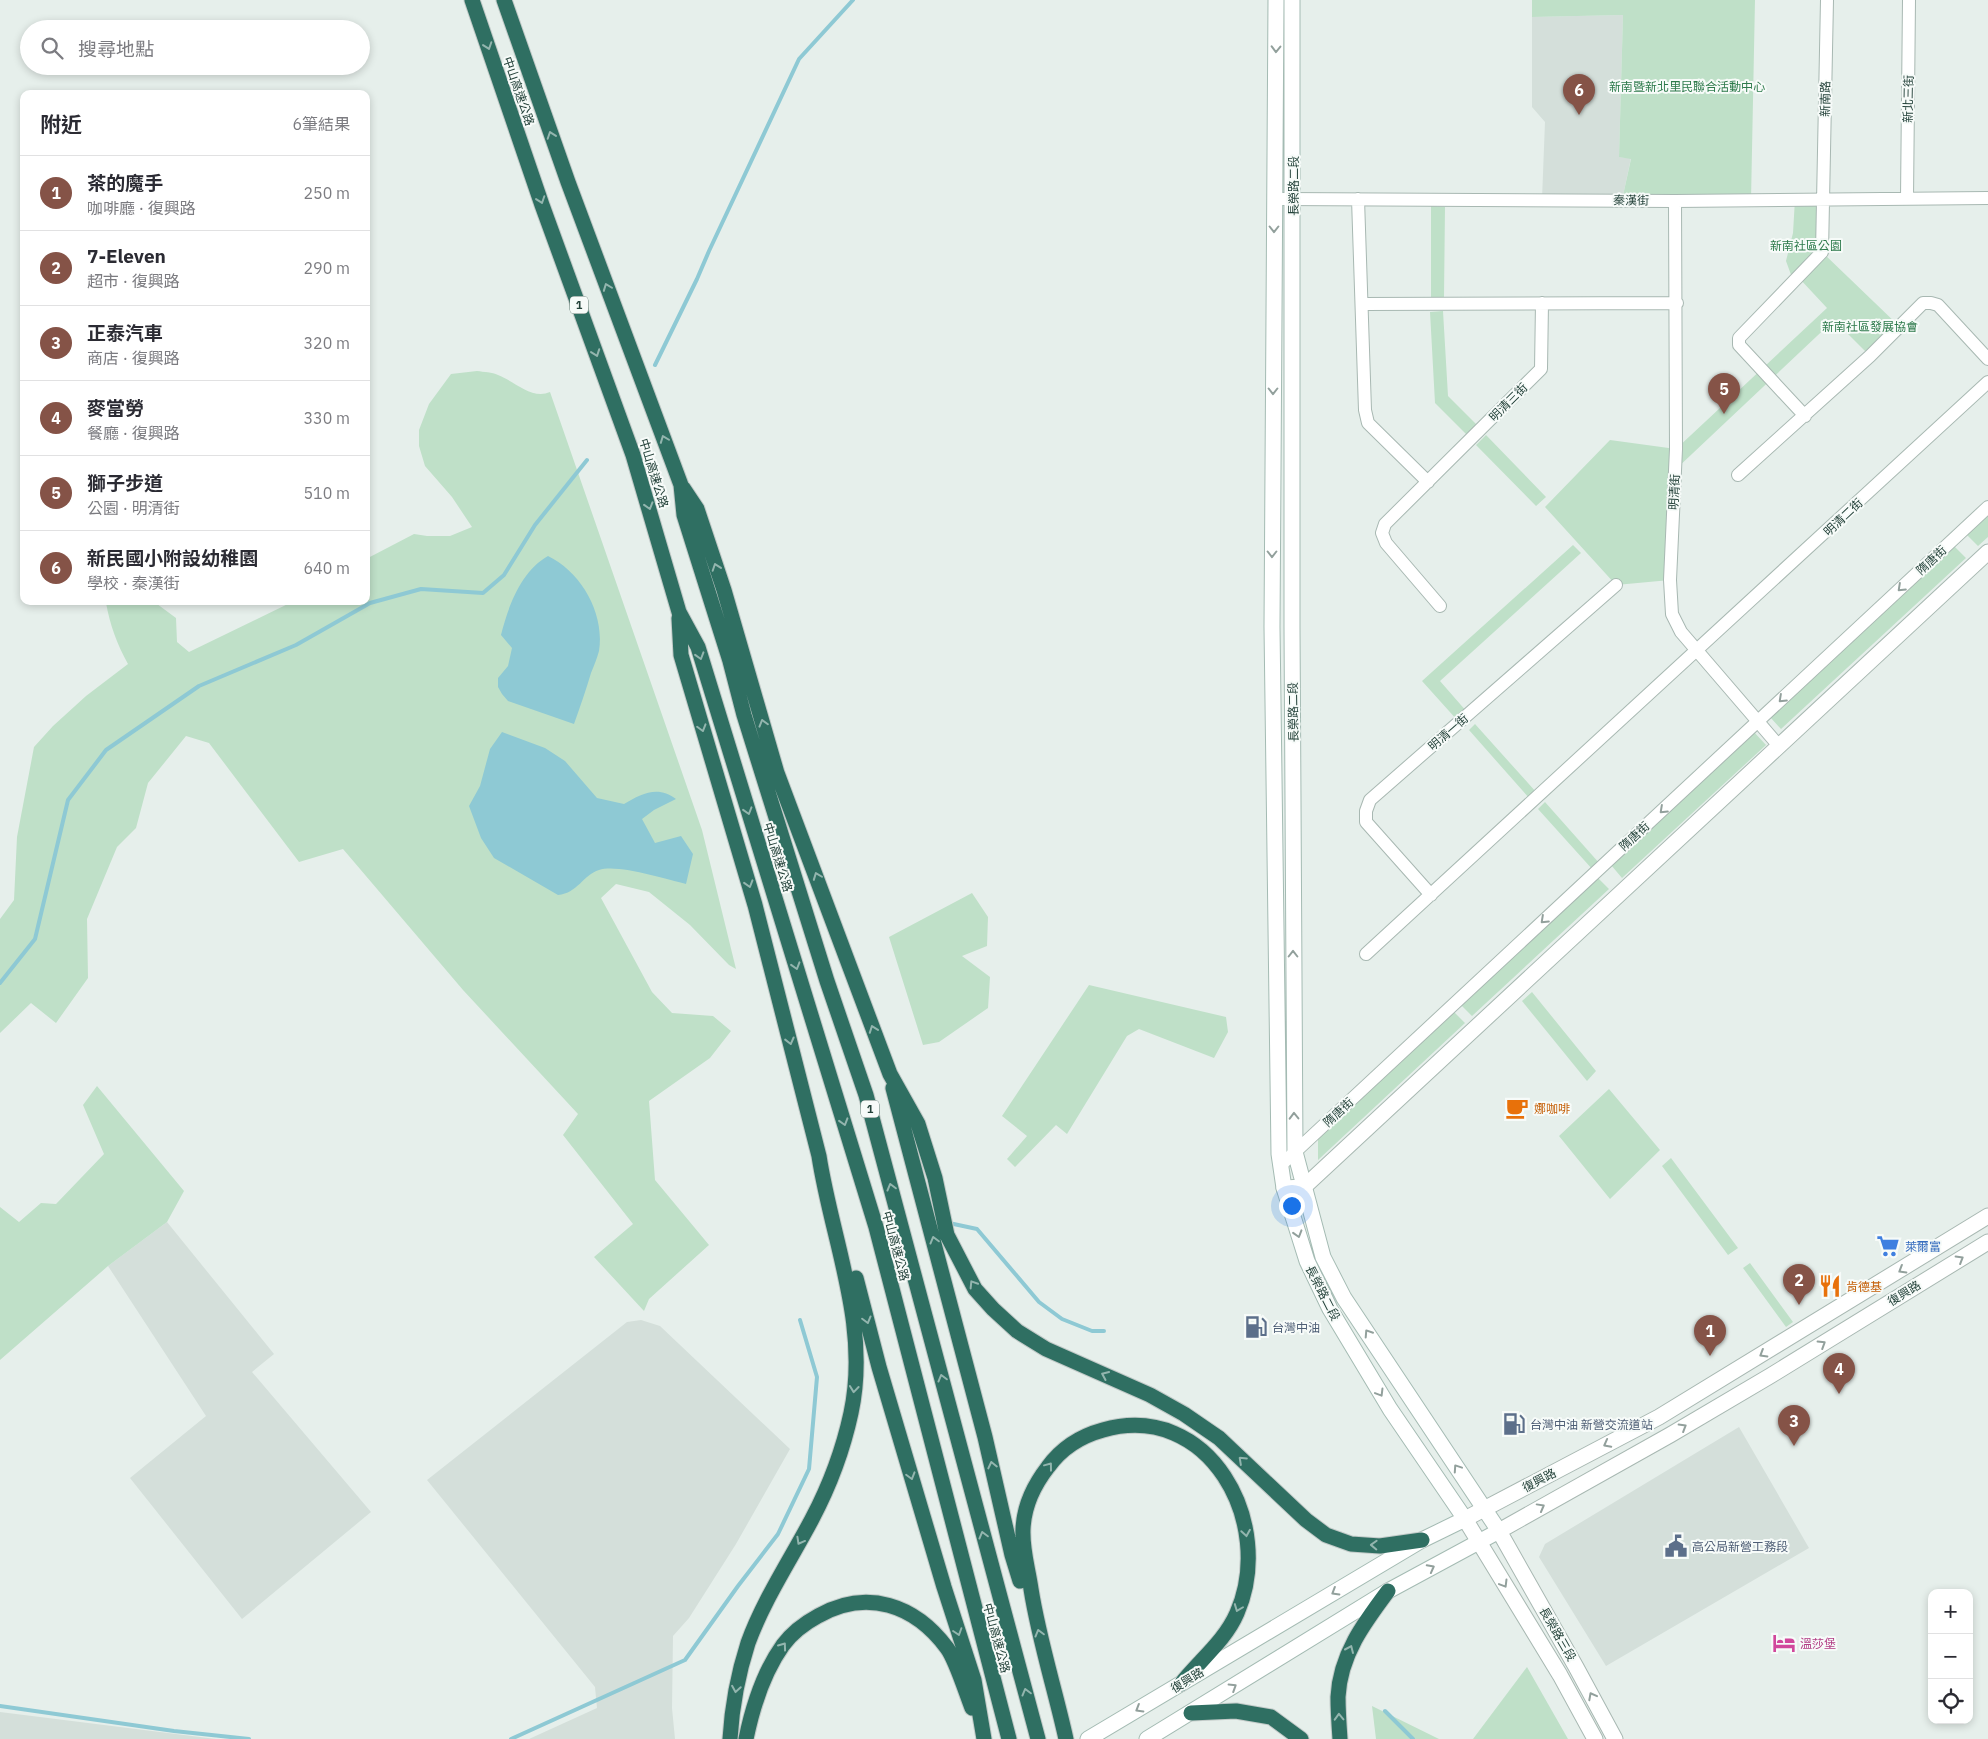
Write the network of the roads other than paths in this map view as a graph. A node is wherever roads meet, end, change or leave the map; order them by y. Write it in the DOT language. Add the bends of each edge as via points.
graph roads {
  1 [pos="472,0"];
  2 [pos="504,0"];
  3 [pos="1276,0"];
  4 [pos="1292,0"];
  5 [pos="1826,0"];
  6 [pos="1909,0"];
  7 [pos="1293,198"];
  8 [pos="1358,198"];
  9 [pos="1907,198"];
  10 [pos="1988,198"];
  11 [pos="1274,199"];
  12 [pos="1824,199"];
  13 [pos="1675,201"];
  14 [pos="1677,303"];
  15 [pos="1362,304"];
  16 [pos="1542,304"];
  17 [pos="1988,359"];
  18 [pos="1273,371"];
  19 [pos="1292,372"];
  20 [pos="1988,382"];
  21 [pos="1805,416"];
  22 [pos="1738,475"];
  23 [pos="1428,482"];
  24 [pos="681,485"];
  25 [pos="1988,508"];
  26 [pos="1988,552"];
  27 [pos="1293,572"];
  28 [pos="1272,574"];
  29 [pos="1616,585"];
  30 [pos="1440,606"];
  31 [pos="679,612"];
  32 [pos="1697,651"];
  33 [pos="1758,721"];
  34 [pos="1779,746"];
  35 [pos="1276,851"];
  36 [pos="1294,851"];
  37 [pos="1431,895"];
  38 [pos="1366,954"];
  39 [pos="1293,1005"];
  40 [pos="1277,1006"];
  41 [pos="890,1074"];
  42 [pos="1295,1152"];
  43 [pos="819,1156"];
  44 [pos="1281,1165"];
  45 [pos="1304,1187"];
  46 [pos="1284,1188"];
  47 [pos="1988,1216"];
  48 [pos="1988,1242"];
  49 [pos="1484,1509"];
  50 [pos="1465,1519"];
  51 [pos="1498,1531"];
  52 [pos="1422,1540"];
  53 [pos="1479,1542"];
  54 [pos="1388,1591"];
  55 [pos="1034,1612"];
  56 [pos="1181,1684"];
  57 [pos="1192,1713"];
  58 [pos="1066,1735"];
  59 [pos="983,1737"];
  60 [pos="730,1739"];
  61 [pos="746,1739"];
  62 [pos="1009,1739"];
  63 [pos="1038,1739"];
  64 [pos="1088,1739"];
  65 [pos="1147,1739"];
  66 [pos="1301,1739"];
  67 [pos="1340,1739"];
  68 [pos="1595,1739"];
  69 [pos="1615,1739"];
  1 -- 31 [label="highway, 中山高速公路 / 1, one-way" via="542,206 633,455"];
  24 -- 2 [label="highway, 中山高速公路 / 1, one-way"];
  3 -- 11 [label="main road, 長榮路二段, one-way"];
  4 -- 7 [label="main road, 長榮路二段"];
  5 -- 12 [label="street, 新南路"];
  6 -- 9 [label="street, 新北三街"];
  7 -- 8 [label="street, 秦漢街"];
  7 -- 11 [label="street, 秦漢街"];
  7 -- 19 [label="main road, 長榮路二段"];
  8 -- 13 [label="street, 秦漢街"];
  8 -- 15 [label="street"];
  9 -- 10 [label="street, 秦漢街"];
  9 -- 12 [label="street, 秦漢街"];
  11 -- 18 [label="main road, 長榮路二段, one-way"];
  12 -- 13 [label="street, 秦漢街"];
  12 -- 21 [label="street" via="1822,252 1739,338 1739,346"];
  13 -- 14 [label="street, 明清街"];
  14 -- 16 [label="street"];
  14 -- 32 [label="street, 明清街" via="1676,449 1670,580 1672,614"];
  15 -- 16 [label="street"];
  15 -- 23 [label="street" via="1368,423"];
  16 -- 23 [label="street, 明清三街" via="1541,369"];
  17 -- 21 [label="street" via="1938,305 1923,303"];
  18 -- 19 [label="main road"];
  18 -- 28 [label="main road, 長榮路二段, one-way"];
  19 -- 27 [label="main road, 長榮路二段"];
  20 -- 32 [label="street, 明清二街"];
  21 -- 22 [label="street"];
  23 -- 30 [label="street, 明清三街" via="1385,524 1382,533"];
  41 -- 24 [label="highway, one-way" via="777,773 697,509"];
  63 -- 24 [label="highway, 中山高速公路 / 1, one-way" via="866,1095 744,715 684,515"];
  25 -- 33 [label="street, 隋唐街, one-way"];
  26 -- 34 [label="main road"];
  27 -- 28 [label="main road"];
  27 -- 36 [label="main road, 長榮路二段"];
  28 -- 35 [label="main road, 長榮路二段"];
  29 -- 37 [label="street, 明清一街" via="1370,800 1366,822"];
  31 -- 43 [label="highway, one-way" via="681,655 755,905"];
  31 -- 62 [label="highway, 中山高速公路 / 1, one-way" via="698,647 876,1226"];
  32 -- 33 [label="street, 明清街"];
  32 -- 37 [label="street"];
  33 -- 34 [label="street, 明清街"];
  33 -- 42 [label="street, 隋唐街, one-way"];
  34 -- 45 [label="main road"];
  35 -- 36 [label="main road"];
  35 -- 40 [label="main road, 長榮路二段"];
  39 -- 36 [label="main road, 長榮路二段, one-way"];
  37 -- 38 [label="street"];
  39 -- 40 [label="main road"];
  42 -- 39 [label="main road, 長榮路二段, one-way"];
  40 -- 44 [label="main road, 長榮路二段"];
  52 -- 41 [label="highway, one-way" via="1380,1546 1351,1544 1326,1535 1219,1438 1184,1414 1046,1348 993,1310 975,1289 947,1235 935,1178 918,1124"];
  55 -- 41 [label="highway, one-way" via="1024,1594 1012,1555 985,1437 895,1103"];
  42 -- 44 [label="street, 隋唐街"];
  42 -- 45 [label="main road, 長榮路二段"];
  43 -- 59 [label="highway, one-way" via="829,1176 879,1367 974,1680"];
  43 -- 60 [label="highway, one-way" via="849,1289 855,1376 852,1410 832,1478 749,1642 738,1675"];
  44 -- 46 [label="main road, 長榮路二段"];
  45 -- 46 [label="main road"];
  49 -- 45 [label="main road, 長榮路二段, one-way" via="1344,1298 1324,1257"];
  46 -- 50 [label="main road, 長榮路二段, one-way" via="1307,1261 1330,1309 1390,1409"];
  47 -- 49 [label="main road, 復興路, one-way" via="1659,1417"];
  51 -- 48 [label="main road, 復興路, one-way" via="1770,1376"];
  49 -- 50 [label="main road, 復興路"];
  49 -- 51 [label="main road, 長榮路二段"];
  50 -- 52 [label="main road, 復興路"];
  50 -- 53 [label="main road, 長榮路二段"];
  51 -- 53 [label="main road, 復興路"];
  69 -- 51 [label="main road, 長榮路三段, one-way"];
  52 -- 56 [label="main road, 復興路, one-way"];
  54 -- 53 [label="main road, 復興路, one-way"];
  53 -- 68 [label="main road, 長榮路三段, one-way"];
  57 -- 54 [label="main road, 復興路, one-way"];
  67 -- 54 [label="highway, one-way" via="1338,1696 1345,1660 1361,1627"];
  55 -- 56 [label="highway, one-way" via="1024,1559 1023,1528 1029,1499 1038,1479 1054,1458 1072,1443 1094,1432 1117,1426 1147,1427 1186,1439 1209,1457 1227,1479 1240,1504 1247,1532 1249,1561 1246,1587 1236,1614 1213,1650"];
  58 -- 55 [label="highway, one-way"];
  56 -- 64 [label="main road, 復興路, one-way"];
  57 -- 65 [label="main road, 復興路"];
  57 -- 66 [label="highway" via="1236,1711 1271,1717"];
  61 -- 59 [label="highway, one-way" via="752,1706 766,1673 784,1644 805,1623 832,1608 861,1601 894,1606 925,1624 948,1650"];
}
